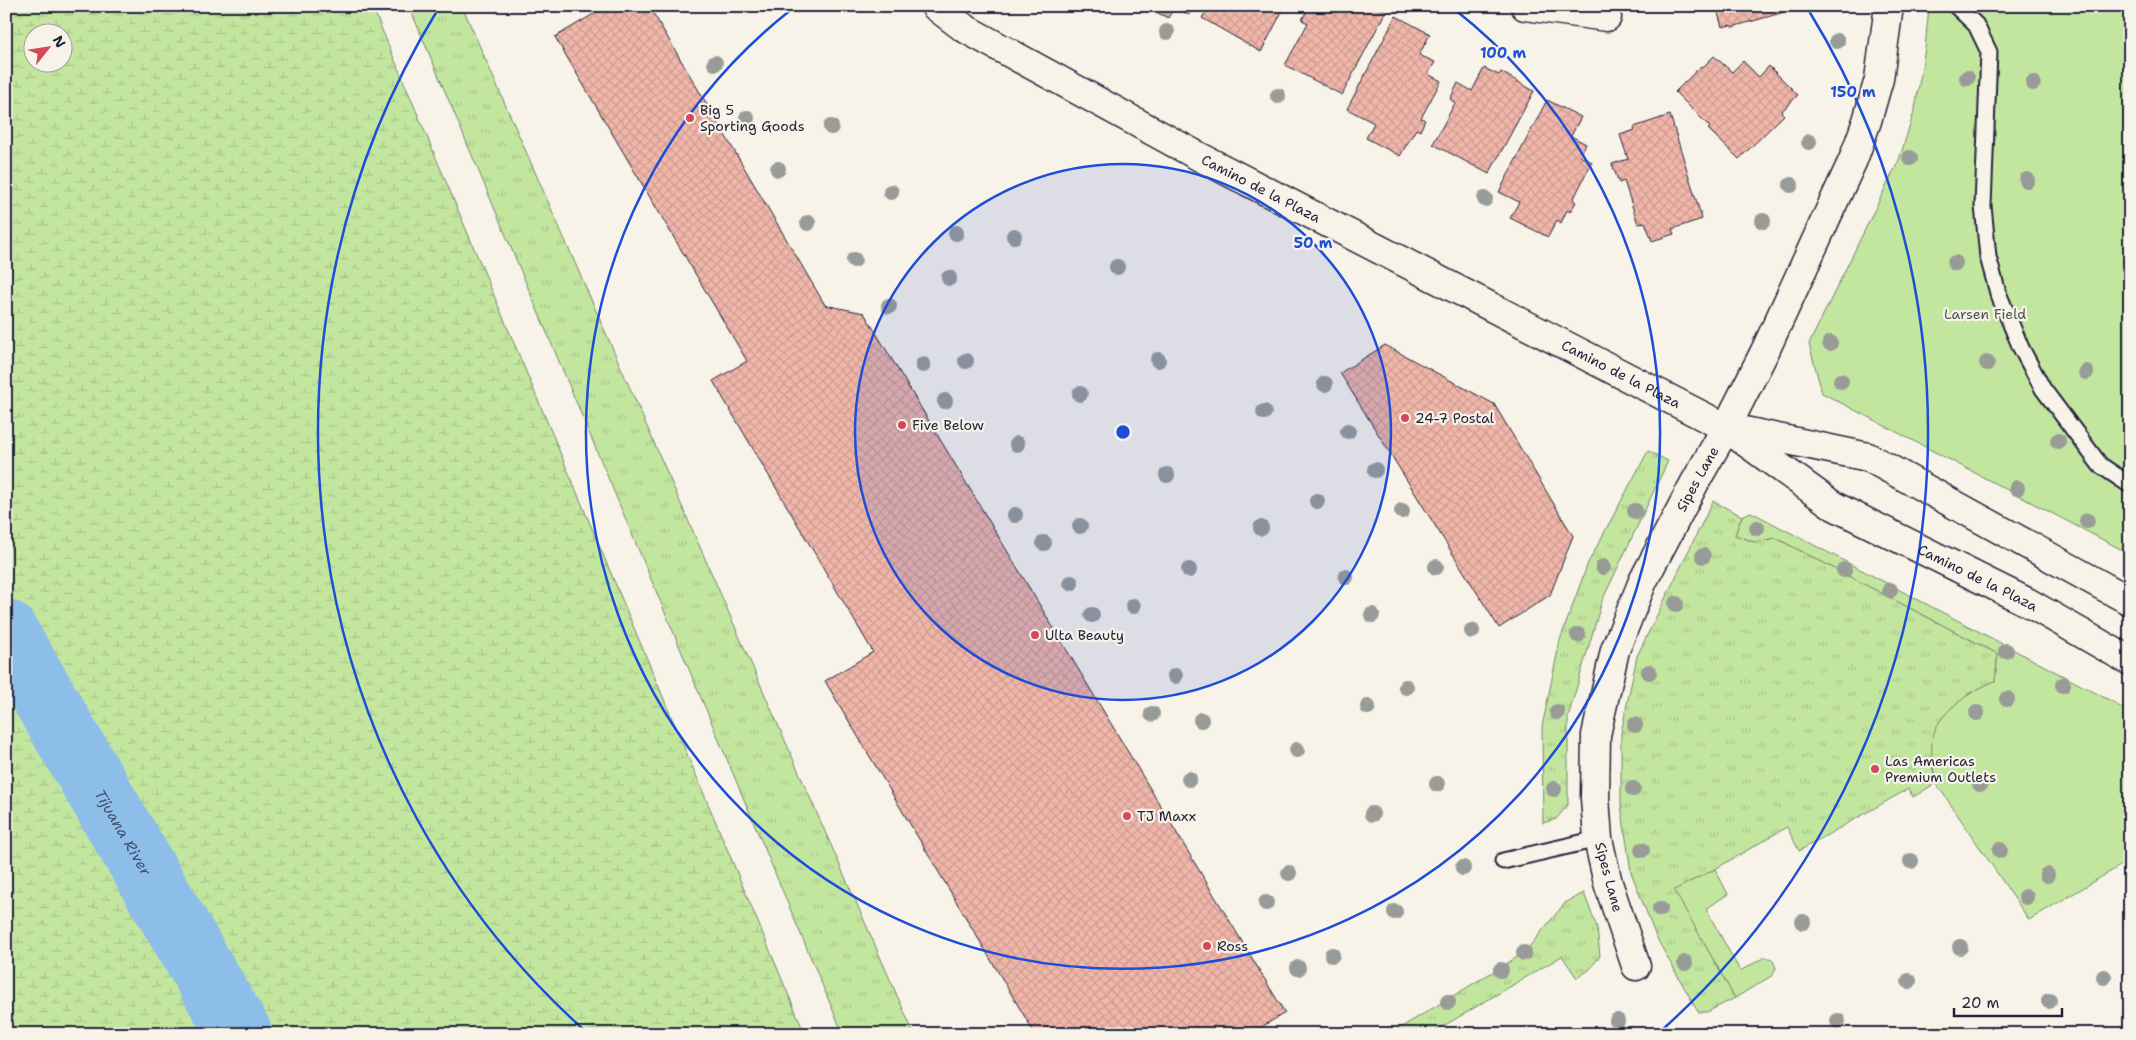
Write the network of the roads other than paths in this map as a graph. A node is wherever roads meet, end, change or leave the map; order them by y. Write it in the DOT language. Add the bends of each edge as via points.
graph roads {
  1 [pos="935,6"];
  2 [pos="1525,6"];
  3 [pos="1889,6"];
  4 [pos="1956,6"];
  5 [pos="1607,17"];
  6 [pos="1726,428"];
  7 [pos="2130,486"];
  8 [pos="2130,601"];
  9 [pos="2130,661"];
  10 [pos="1598,839"];
  11 [pos="1503,861"];
  12 [pos="1636,966"];
  1 -- 6 [label="main road, Camino de la Plaza" via="964,28 1198,156"];
  2 -- 5 [label="main road"];
  3 -- 6 [label="main road, Sipes Lane" via="1879,79 1853,160"];
  4 -- 7 [label="lane" via="1976,25 1990,52 1983,206 1988,257 1998,293 2021,348 2043,389 2100,465"];
  6 -- 8 [label="main road, Camino de la Plaza" via="1868,457"];
  6 -- 9 [label="main road, Camino de la Plaza" via="1834,506 2027,602"];
  6 -- 10 [label="main road, Sipes Lane" via="1643,581 1615,650 1596,735"];
  10 -- 11 [label="lane"];
  10 -- 12 [label="main road, Sipes Lane" via="1608,883"];
}
